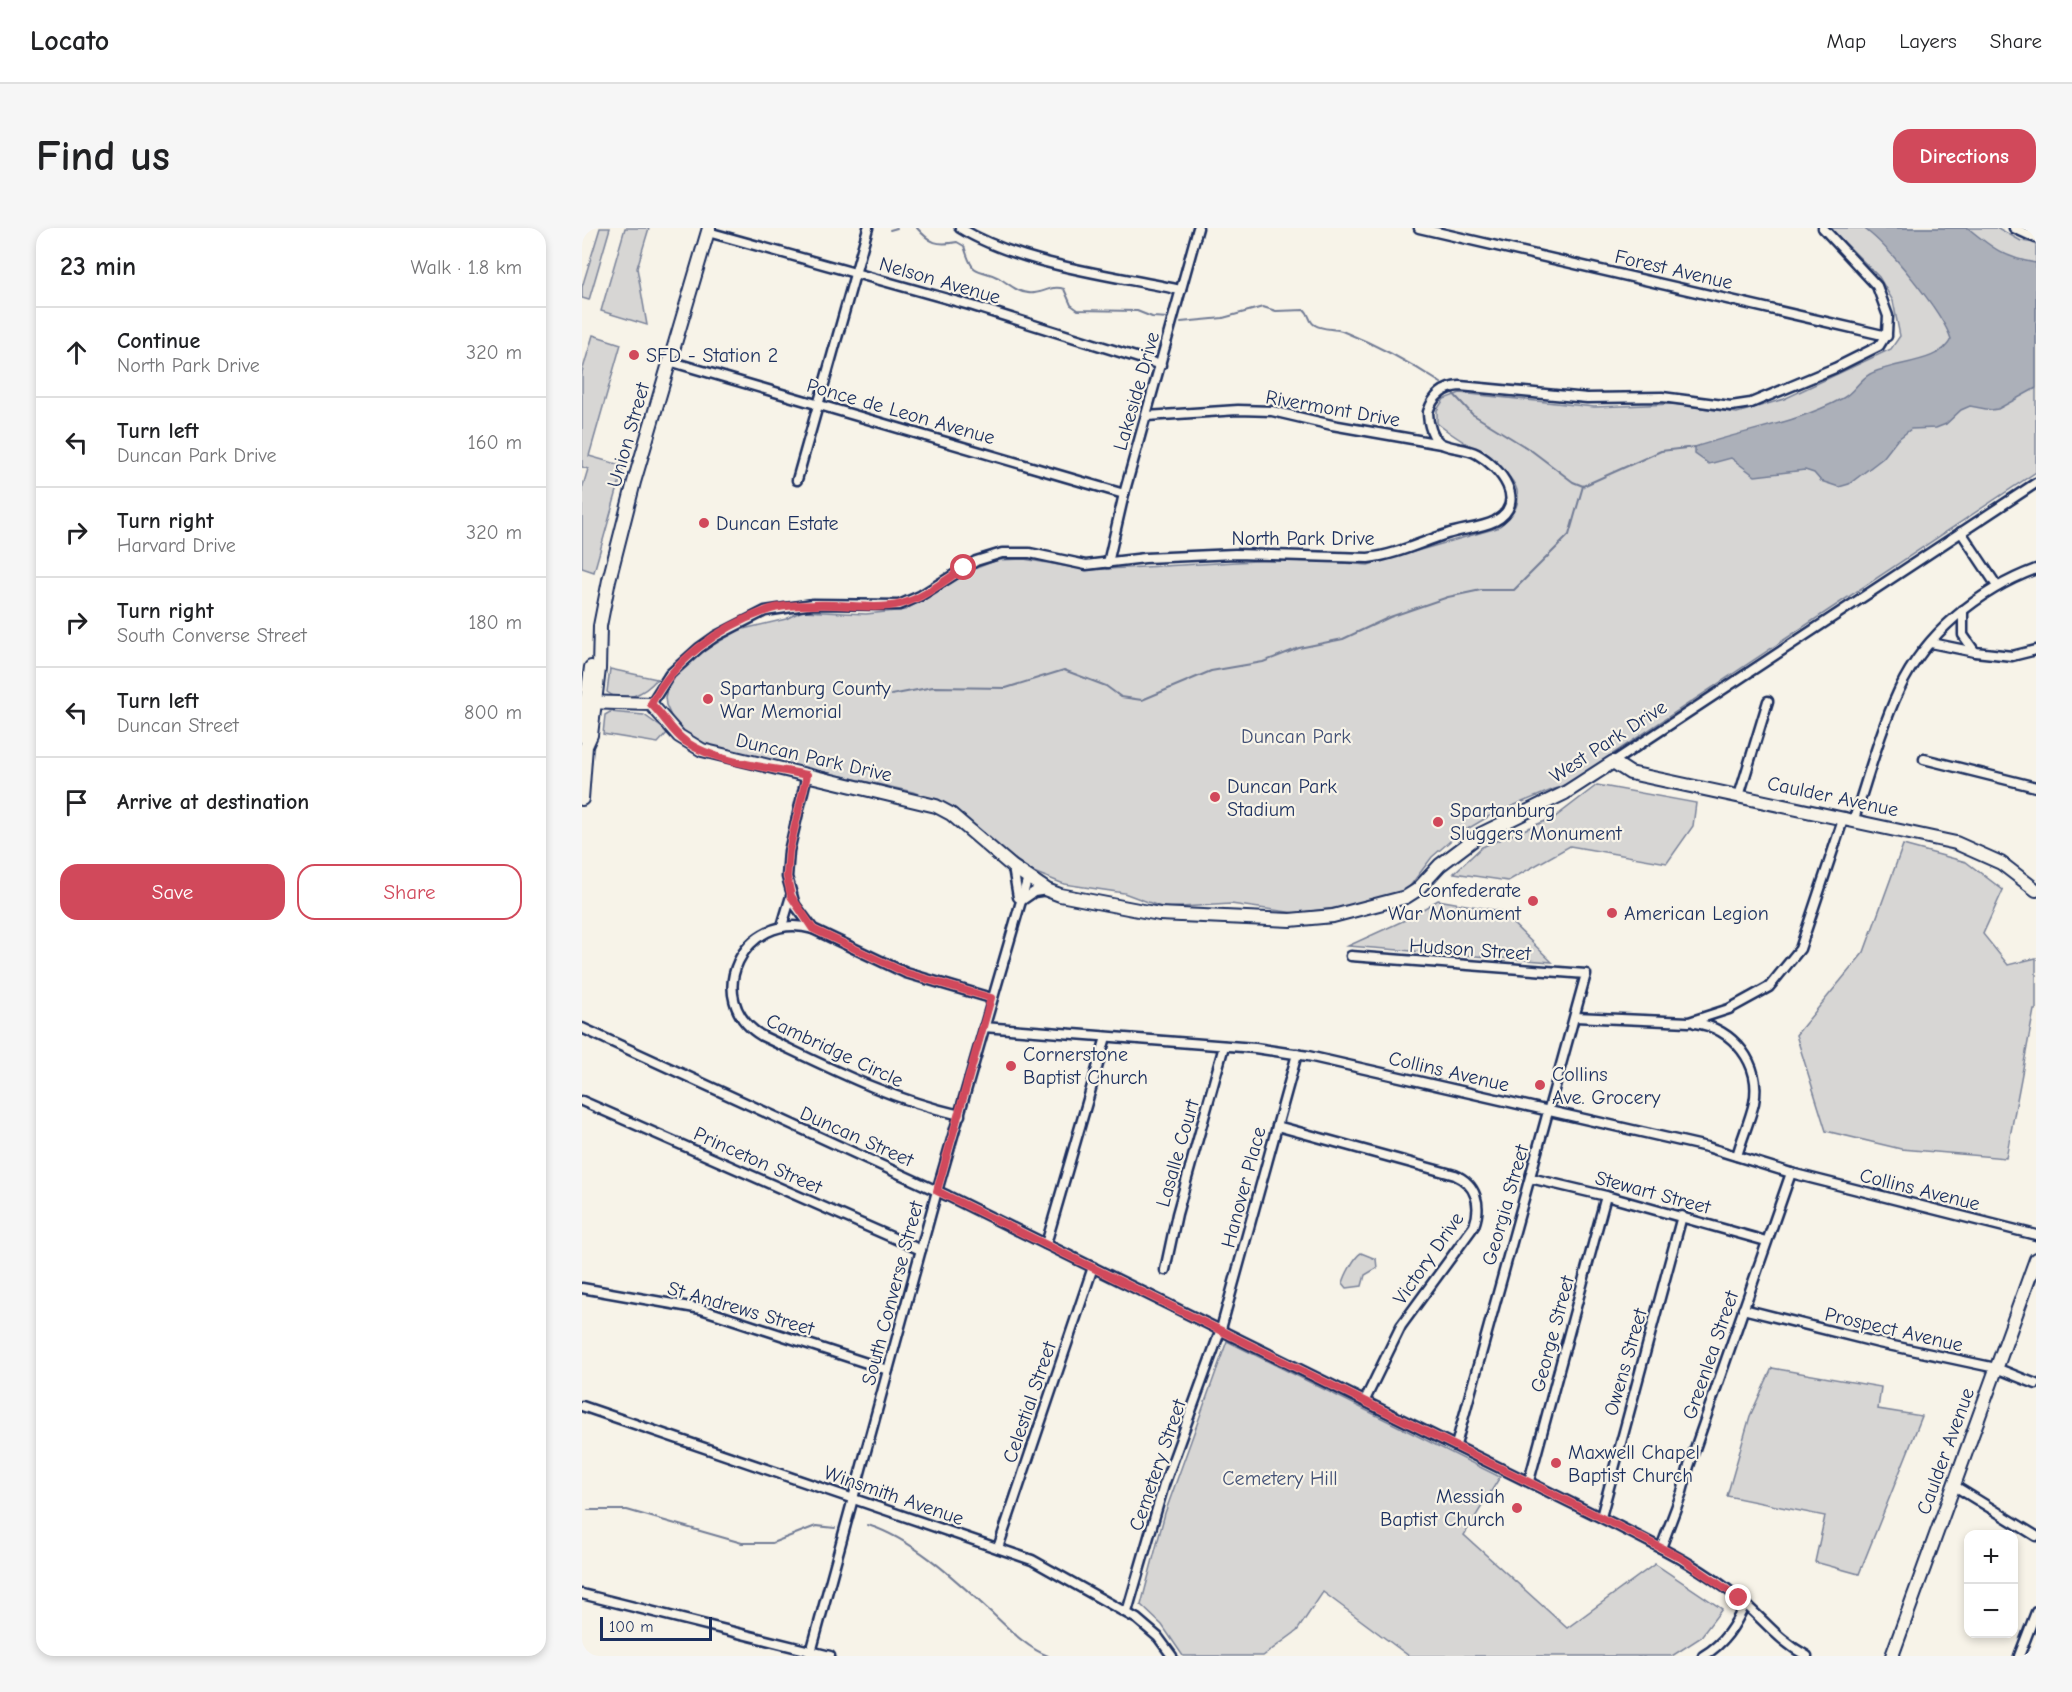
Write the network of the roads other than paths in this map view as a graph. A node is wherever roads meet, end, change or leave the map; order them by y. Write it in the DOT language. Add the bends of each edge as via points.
graph roads {
  1 [pos="868,228"];
  2 [pos="960,228"];
  3 [pos="1197,228"];
  4 [pos="1419,228"];
  5 [pos="1823,228"];
  6 [pos="2014,228"];
  7 [pos="708,230"];
  8 [pos="2036,238"];
  9 [pos="856,272"];
  10 [pos="1181,290"];
  11 [pos="1887,336"];
  12 [pos="669,361"];
  13 [pos="1161,365"];
  14 [pos="818,404"];
  15 [pos="1147,416"];
  16 [pos="1441,444"];
  17 [pos="797,480"];
  18 [pos="2036,483"];
  19 [pos="1124,495"];
  20 [pos="1961,532"];
  21 [pos="1108,563"];
  22 [pos="2036,569"];
  23 [pos="1997,586"];
  24 [pos="1963,610"];
  25 [pos="1931,643"];
  26 [pos="2036,651"];
  27 [pos="1975,652"];
  28 [pos="1768,701"];
  29 [pos="590,702"];
  30 [pos="651,704"];
  31 [pos="583,740"];
  32 [pos="1924,759"];
  33 [pos="1613,762"];
  34 [pos="807,775"];
  35 [pos="2036,787"];
  36 [pos="1739,796"];
  37 [pos="582,799"];
  38 [pos="1849,818"];
  39 [pos="1013,867"];
  40 [pos="1028,877"];
  41 [pos="2035,889"];
  42 [pos="1047,890"];
  43 [pos="791,896"];
  44 [pos="1018,904"];
  45 [pos="782,926"];
  46 [pos="813,929"];
  47 [pos="1351,956"];
  48 [pos="1586,974"];
  49 [pos="991,998"];
  50 [pos="1575,1017"];
  51 [pos="1689,1022"];
  52 [pos="984,1027"];
  53 [pos="582,1028"];
  54 [pos="1106,1037"];
  55 [pos="1224,1046"];
  56 [pos="1297,1054"];
  57 [pos="582,1101"];
  58 [pos="1549,1110"];
  59 [pos="960,1115"];
  60 [pos="1277,1126"];
  61 [pos="1737,1156"];
  62 [pos="1791,1173"];
  63 [pos="1530,1178"];
  64 [pos="937,1191"];
  65 [pos="1606,1196"];
  66 [pos="1682,1216"];
  67 [pos="2036,1235"];
  68 [pos="1766,1241"];
  69 [pos="1046,1244"];
  70 [pos="921,1250"];
  71 [pos="2036,1259"];
  72 [pos="1093,1267"];
  73 [pos="1165,1270"];
  74 [pos="582,1288"];
  75 [pos="1743,1310"];
  76 [pos="1221,1329"];
  77 [pos="1996,1368"];
  78 [pos="888,1370"];
  79 [pos="2036,1384"];
  80 [pos="1365,1400"];
  81 [pos="582,1406"];
  82 [pos="1456,1445"];
  83 [pos="1529,1481"];
  84 [pos="1953,1485"];
  85 [pos="853,1499"];
  86 [pos="1601,1517"];
  87 [pos="2036,1536"];
  88 [pos="998,1548"];
  89 [pos="1661,1548"];
  90 [pos="582,1594"];
  91 [pos="1745,1604"];
  92 [pos="1127,1612"];
  93 [pos="2036,1612"];
  94 [pos="811,1654"];
  95 [pos="830,1656"];
  96 [pos="1172,1656"];
  97 [pos="1703,1656"];
  98 [pos="1807,1656"];
  99 [pos="1892,1656"];
  100 [pos="2019,1656"];
  1 -- 9 [label="street"];
  2 -- 10 [label="street" via="1012,253"];
  3 -- 10 [label="street, Lakeside Drive"];
  4 -- 11 [label="street, Forest Avenue"];
  5 -- 11 [label="street" via="1877,286 1888,316"];
  6 -- 8 [label="street"];
  7 -- 9 [label="street, Nelson Avenue"];
  7 -- 12 [label="street, Union Street"];
  9 -- 13 [label="street, Nelson Avenue"];
  9 -- 14 [label="street"];
  10 -- 13 [label="street, Lakeside Drive"];
  11 -- 16 [label="street" via="1880,346 1849,362 1741,405 1662,397 1587,398 1452,387 1434,399 1428,412 1429,427"];
  12 -- 14 [label="street, Ponce de Leon Avenue"];
  12 -- 29 [label="street, Union Street" via="619,539 597,656 592,661"];
  13 -- 15 [label="street, Lakeside Drive"];
  14 -- 17 [label="street"];
  14 -- 19 [label="street, Ponce de Leon Avenue"];
  15 -- 16 [label="street, Rivermont Drive" via="1272,411"];
  15 -- 19 [label="street, Lakeside Drive"];
  16 -- 21 [label="street, North Park Drive" via="1476,453 1507,483 1512,498 1504,514 1488,524 1378,557 1235,554"];
  18 -- 20 [label="street, West Park Drive"];
  19 -- 21 [label="street, Lakeside Drive"];
  20 -- 23 [label="street"];
  20 -- 33 [label="street, West Park Drive"];
  21 -- 30 [label="street, North Park Drive" via="1074,564 1030,553 1002,553 976,561 920,596 899,604 813,604 765,610 699,648 670,674"];
  22 -- 23 [label="street"];
  23 -- 24 [label="street"];
  24 -- 25 [label="street"];
  24 -- 27 [label="street" via="1963,635"];
  25 -- 27 [label="street"];
  25 -- 38 [label="street" via="1899,690"];
  26 -- 27 [label="street" via="2012,656"];
  28 -- 36 [label="street"];
  29 -- 30 [label="street"];
  29 -- 31 [label="street, Union Street" via="591,735"];
  30 -- 34 [label="street, Duncan Park Drive" via="679,736 694,746"];
  31 -- 37 [label="street, Union Street"];
  32 -- 35 [label="street"];
  33 -- 36 [label="street, Caulder Avenue" via="1630,773"];
  33 -- 42 [label="street, West Park Drive" via="1550,801 1481,834 1440,865 1412,894 1369,908 1290,920 1167,915 1074,899"];
  34 -- 39 [label="street, Duncan Park Drive" via="936,806 951,814"];
  34 -- 43 [label="street" via="788,859"];
  36 -- 38 [label="street, Caulder Avenue"];
  38 -- 41 [label="street, Caulder Avenue" via="1972,849 2001,863"];
  38 -- 51 [label="street" via="1795,957 1763,991"];
  39 -- 40 [label="street, Duncan Park Drive"];
  39 -- 44 [label="street, South Converse Street"];
  40 -- 42 [label="street, West Park Drive"];
  40 -- 44 [label="street, South Converse Street"];
  42 -- 44 [label="street" via="1028,895"];
  43 -- 45 [label="street"];
  43 -- 46 [label="street"];
  44 -- 49 [label="street, South Converse Street"];
  45 -- 46 [label="street"];
  45 -- 59 [label="street, Cambridge Circle" via="758,937 738,960 733,989 737,1009 747,1025 762,1036 871,1088"];
  46 -- 49 [label="street" via="906,973"];
  47 -- 48 [label="street, Hudson Street"];
  48 -- 50 [label="street, Georgia Street"];
  49 -- 52 [label="street, South Converse Street"];
  50 -- 51 [label="street"];
  50 -- 58 [label="street, Georgia Street"];
  51 -- 61 [label="street" via="1710,1026 1728,1036 1742,1050 1752,1069 1754,1102"];
  52 -- 54 [label="street, Collins Avenue"];
  52 -- 59 [label="street, South Converse Street"];
  53 -- 64 [label="street, Duncan Street"];
  54 -- 55 [label="street, Collins Avenue"];
  54 -- 69 [label="street"];
  55 -- 56 [label="street, Collins Avenue"];
  55 -- 73 [label="street, Lasalle Court"];
  56 -- 58 [label="street, Collins Avenue"];
  56 -- 60 [label="street, Hanover Place"];
  57 -- 70 [label="street, Princeton Street"];
  58 -- 61 [label="street, Collins Avenue"];
  58 -- 63 [label="street, Georgia Street"];
  59 -- 64 [label="street, South Converse Street"];
  60 -- 76 [label="street, Hanover Place"];
  60 -- 80 [label="street, Victory Drive" via="1455,1174 1468,1183 1476,1197 1474,1226 1401,1326"];
  61 -- 62 [label="street, Collins Avenue"];
  62 -- 67 [label="street, Collins Avenue"];
  62 -- 68 [label="street, Greenlea Street"];
  63 -- 65 [label="street, Stewart Street"];
  63 -- 82 [label="street, Georgia Street"];
  64 -- 69 [label="street, Duncan Street"];
  64 -- 70 [label="street, South Converse Street"];
  65 -- 66 [label="street, Stewart Street"];
  65 -- 83 [label="street, George Street"];
  66 -- 68 [label="street, Stewart Street"];
  66 -- 86 [label="street, Owens Street"];
  68 -- 75 [label="street, Greenlea Street"];
  69 -- 72 [label="street, Duncan Street"];
  70 -- 78 [label="street, South Converse Street"];
  71 -- 77 [label="street, Caulder Avenue"];
  72 -- 76 [label="street, Duncan Street"];
  72 -- 88 [label="street, Celestial Street"];
  74 -- 78 [label="street, St Andrews Street" via="701,1309"];
  75 -- 77 [label="street, Prospect Avenue"];
  75 -- 89 [label="street, Greenlea Street"];
  76 -- 80 [label="street, Duncan Street"];
  76 -- 92 [label="street, Cemetery Street" via="1164,1485"];
  77 -- 79 [label="street, Prospect Avenue"];
  77 -- 84 [label="street, Caulder Avenue"];
  78 -- 85 [label="street, South Converse Street"];
  80 -- 82 [label="street, Duncan Street"];
  81 -- 85 [label="street, Winsmith Avenue"];
  82 -- 83 [label="street, Duncan Street"];
  83 -- 86 [label="street, Duncan Street"];
  84 -- 87 [label="street"];
  84 -- 99 [label="street, Caulder Avenue"];
  85 -- 88 [label="street, Winsmith Avenue"];
  85 -- 94 [label="street, South Converse Street"];
  86 -- 89 [label="street, Duncan Street"];
  88 -- 92 [label="street, Winsmith Avenue" via="1032,1560"];
  89 -- 91 [label="street, Duncan Street" via="1701,1571"];
  90 -- 94 [label="street"];
  91 -- 97 [label="street" via="1732,1630"];
  91 -- 98 [label="street, Duncan Street" via="1774,1634"];
  92 -- 96 [label="street, Winsmith Avenue" via="1146,1625"];
  93 -- 100 [label="street"];
  94 -- 95 [label="street"];
}
